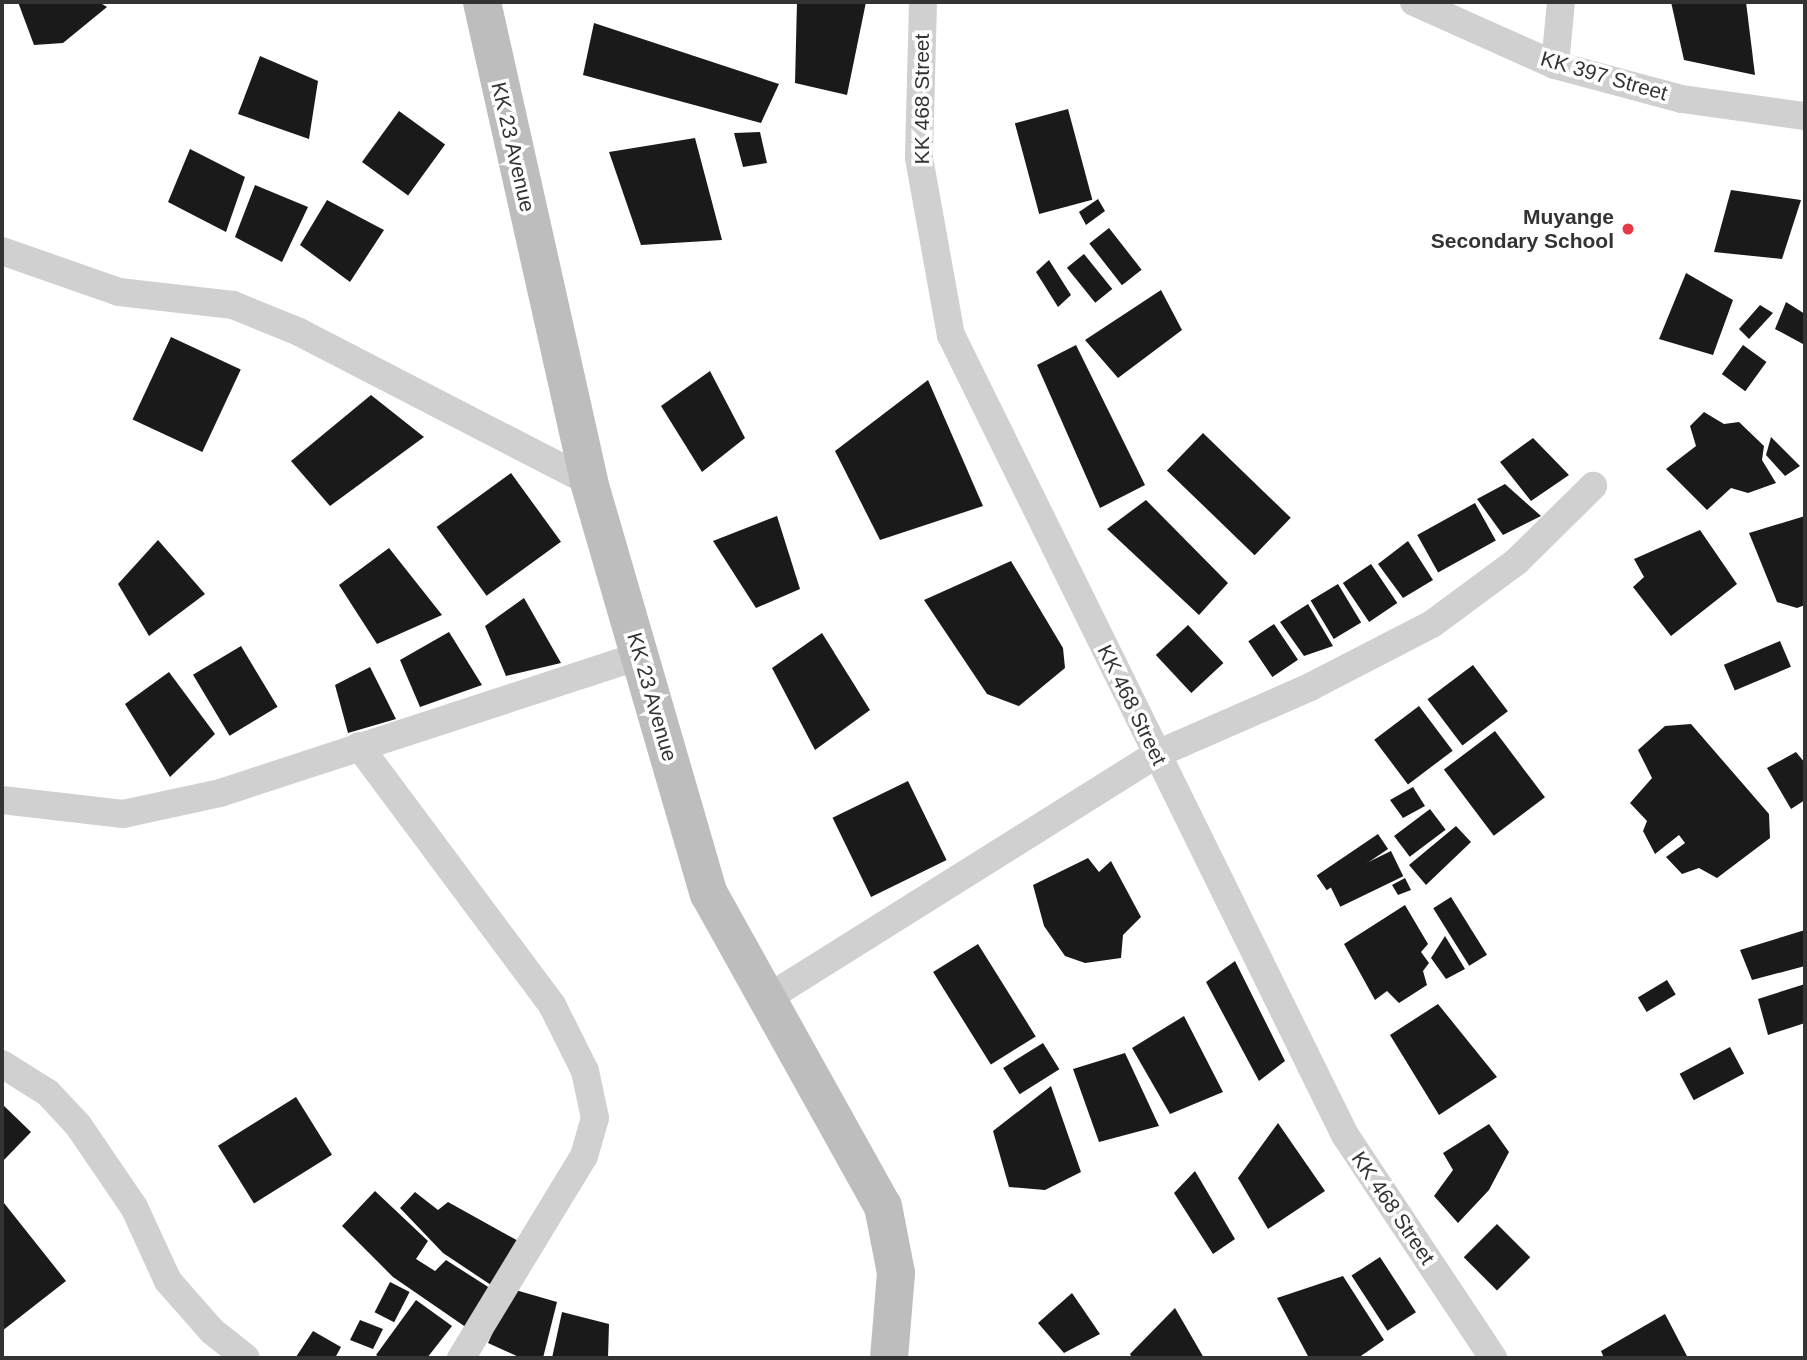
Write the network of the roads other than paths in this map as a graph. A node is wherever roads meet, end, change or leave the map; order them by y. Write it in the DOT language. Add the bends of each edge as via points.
graph roads {
  1 [pos="482,2"];
  2 [pos="923,2"];
  3 [pos="1414,2"];
  4 [pos="1561,2"];
  5 [pos="1555,65"];
  6 [pos="1805,116"];
  7 [pos="2,251"];
  8 [pos="589,482"];
  9 [pos="1593,486"];
  10 [pos="640,656"];
  11 [pos="359,747"];
  12 [pos="1157,754"];
  13 [pos="2,800"];
  14 [pos="763,1001"];
  15 [pos="2,1064"];
  16 [pos="2,1082"];
  17 [pos="48,1093"];
  18 [pos="246,1358"];
  19 [pos="461,1358"];
  20 [pos="890,1358"];
  21 [pos="1493,1358"];
  1 -- 8 [label="main road, KK 23 Avenue"];
  2 -- 12 [label="street, KK 468 Street" via="919,158 951,335"];
  3 -- 5 [label="street, KK 397 Street"];
  4 -- 5 [label="street"];
  5 -- 6 [label="street, KK 397 Street" via="1682,99"];
  7 -- 8 [label="street" via="119,292 233,305 299,332"];
  8 -- 10 [label="main road, KK 23 Avenue"];
  9 -- 12 [label="street" via="1517,561 1432,624 1310,687"];
  10 -- 11 [label="street"];
  10 -- 14 [label="main road, KK 23 Avenue" via="709,894"];
  11 -- 13 [label="street" via="220,793 123,814"];
  11 -- 19 [label="street" via="552,1005 585,1071 595,1118 584,1156"];
  12 -- 14 [label="street"];
  12 -- 21 [label="street, KK 468 Street" via="1345,1135"];
  14 -- 20 [label="main road, KK 23 Avenue" via="883,1206 895,1273"];
  15 -- 17 [label="street"];
  16 -- 17 [label="street"];
  17 -- 18 [label="street" via="134,1207 169,1281 212,1331"];
}
